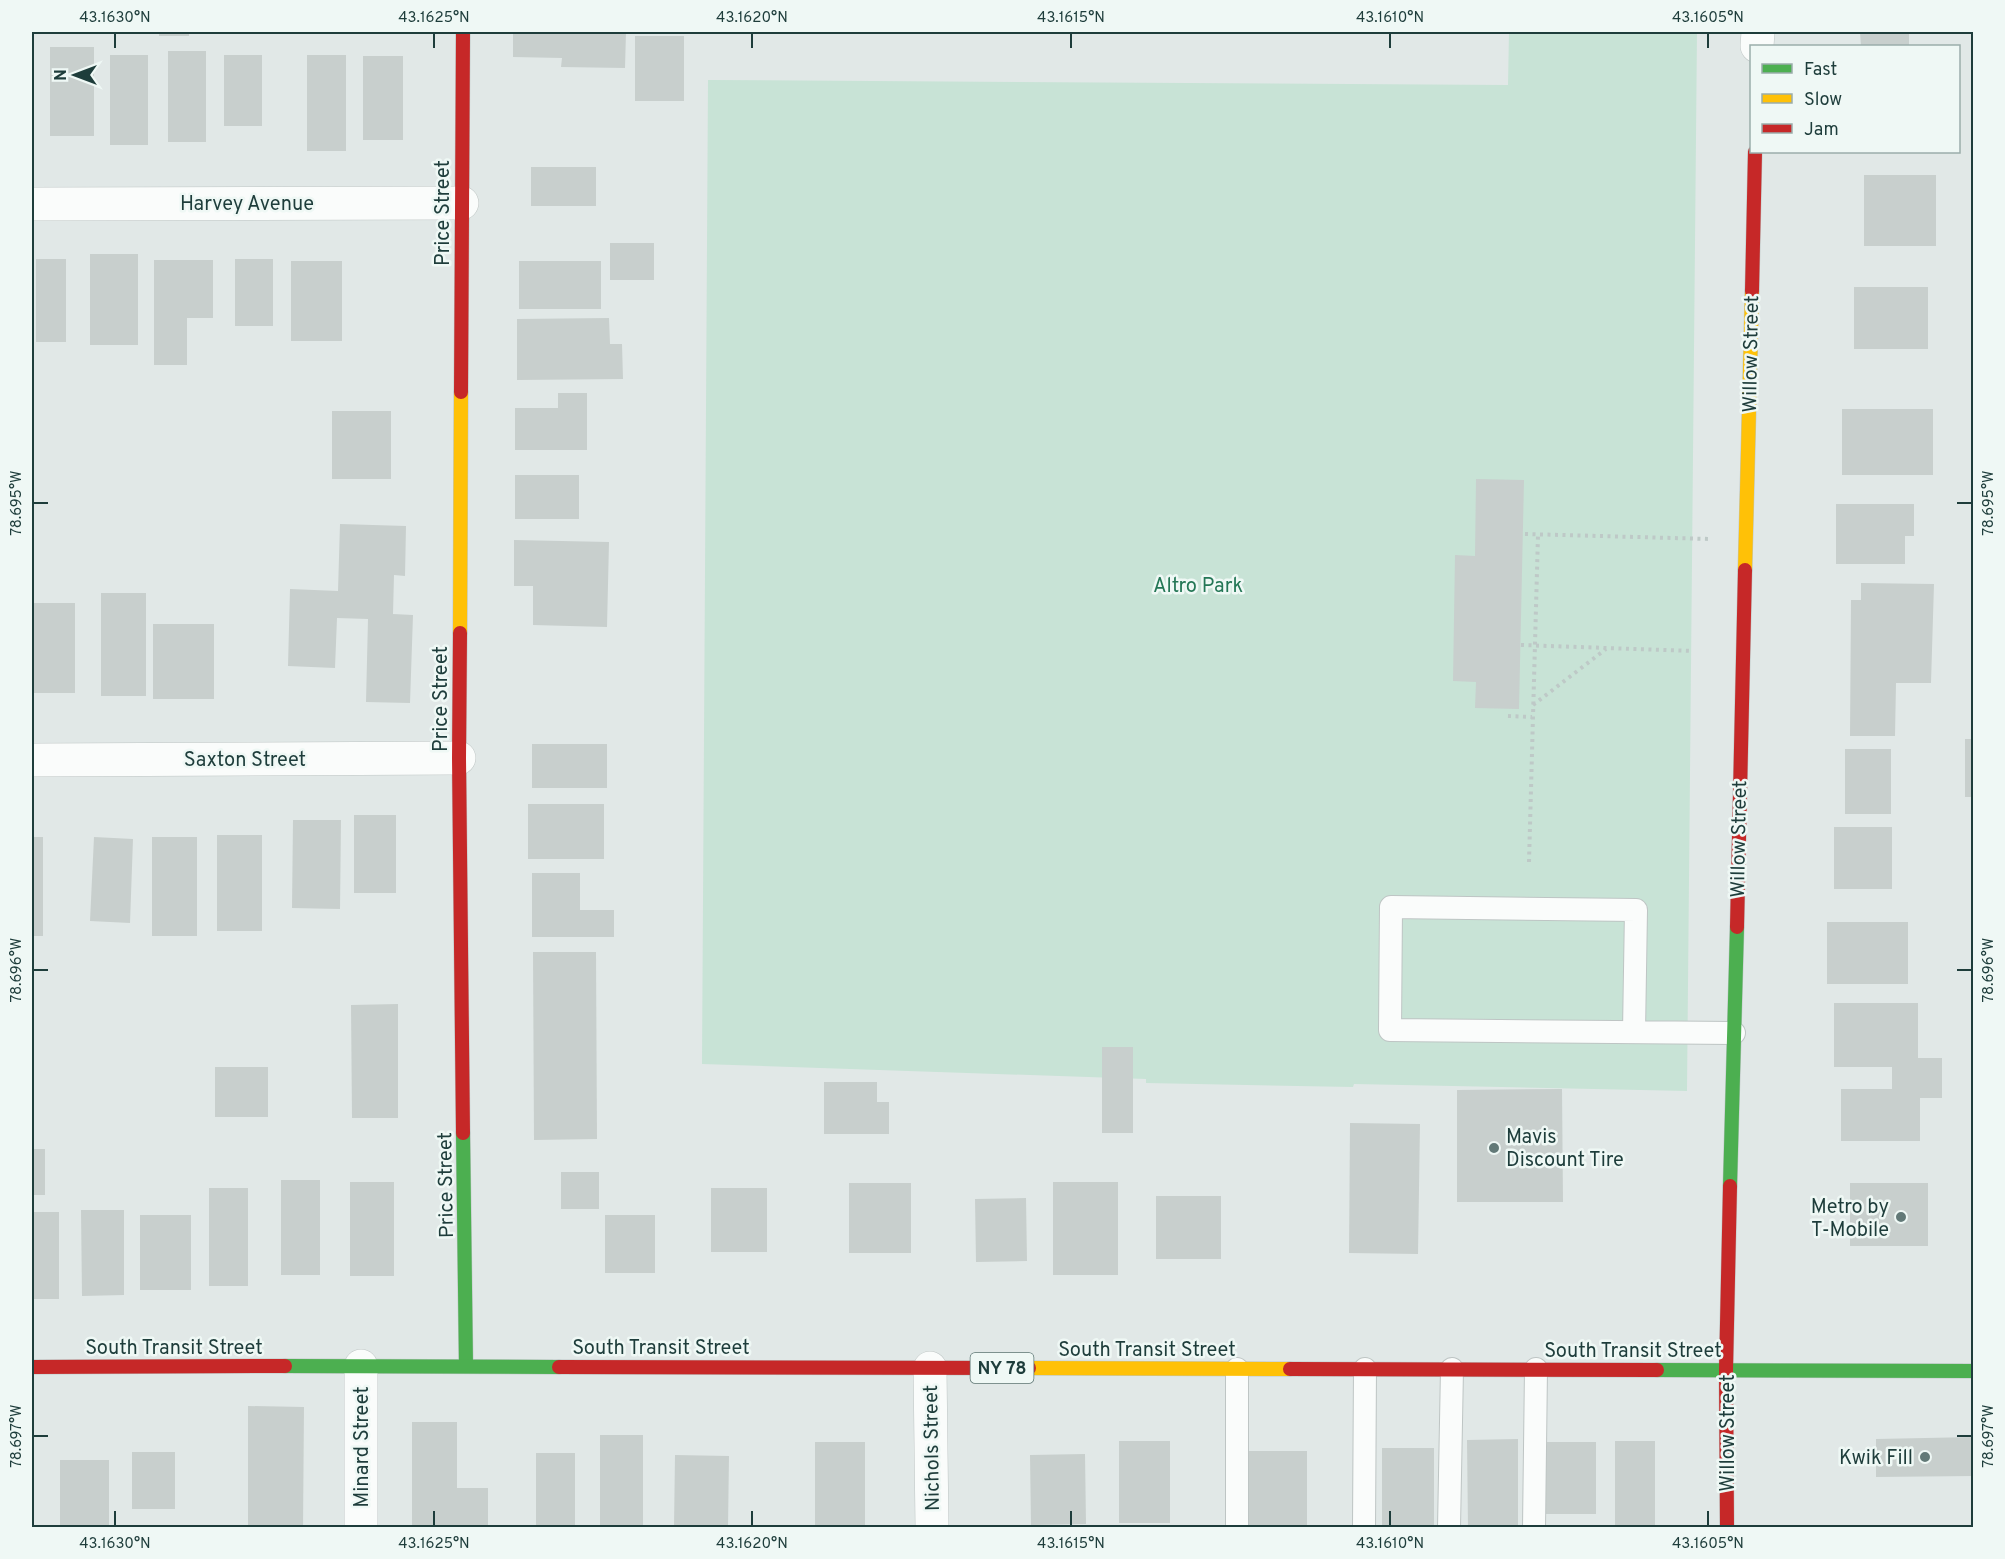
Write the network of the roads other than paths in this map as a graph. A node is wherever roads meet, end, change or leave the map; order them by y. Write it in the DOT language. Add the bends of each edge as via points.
graph roads {
  1 [pos="463,32"];
  2 [pos="1755,153"];
  3 [pos="462,203"];
  4 [pos="32,204"];
  5 [pos="459,758"];
  6 [pos="32,760"];
  7 [pos="1634,1032"];
  8 [pos="1734,1033"];
  9 [pos="361,1366"];
  10 [pos="466,1366"];
  11 [pos="32,1367"];
  12 [pos="930,1368"];
  13 [pos="1237,1369"];
  14 [pos="1365,1369"];
  15 [pos="1452,1369"];
  16 [pos="1536,1370"];
  17 [pos="1726,1370"];
  18 [pos="1974,1371"];
  19 [pos="361,1527"];
  20 [pos="932,1527"];
  21 [pos="1237,1527"];
  22 [pos="1364,1527"];
  23 [pos="1449,1527"];
  24 [pos="1534,1527"];
  25 [pos="1727,1527"];
  1 -- 3 [label="main road, Price Street"];
  2 -- 8 [label="main road, Willow Street"];
  3 -- 4 [label="street, Harvey Avenue"];
  3 -- 5 [label="main road, Price Street"];
  5 -- 6 [label="street, Saxton Street"];
  5 -- 10 [label="main road, Price Street"];
  7 -- 7 [label="lane" via="1390,1030 1391,907 1636,910"];
  7 -- 8 [label="lane"];
  8 -- 17 [label="main road, Willow Street"];
  9 -- 10 [label="main road, South Transit Street / NY 78"];
  9 -- 11 [label="main road, South Transit Street / NY 78"];
  9 -- 19 [label="street, Minard Street"];
  10 -- 12 [label="main road, South Transit Street / NY 78"];
  12 -- 13 [label="main road, South Transit Street / NY 78"];
  12 -- 20 [label="street, Nichols Street"];
  13 -- 14 [label="main road, South Transit Street / NY 78"];
  13 -- 21 [label="lane"];
  14 -- 15 [label="main road, South Transit Street / NY 78"];
  14 -- 22 [label="lane"];
  15 -- 16 [label="main road, South Transit Street / NY 78"];
  15 -- 23 [label="lane"];
  16 -- 17 [label="main road, South Transit Street / NY 78"];
  16 -- 24 [label="lane"];
  17 -- 18 [label="main road, South Transit Street / NY 78"];
  17 -- 25 [label="main road, Willow Street"];
}
